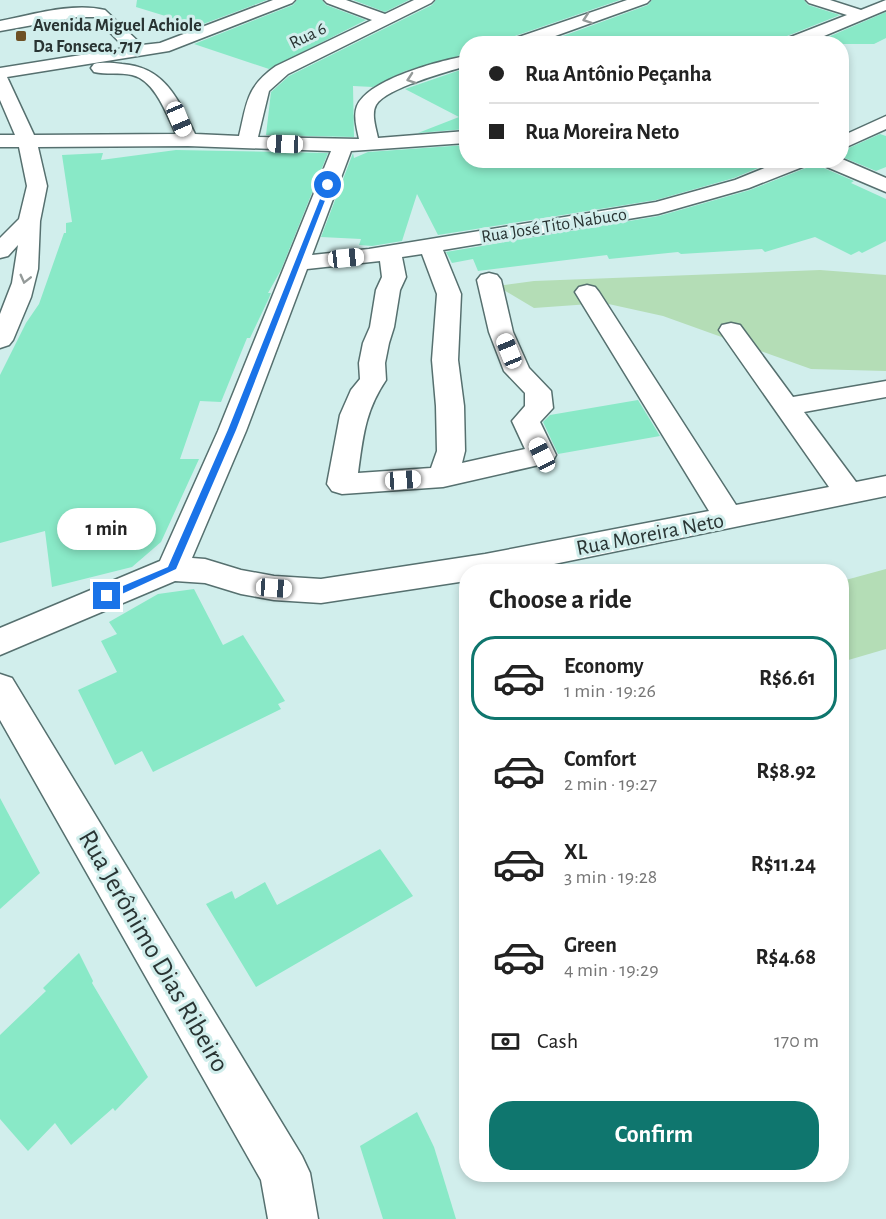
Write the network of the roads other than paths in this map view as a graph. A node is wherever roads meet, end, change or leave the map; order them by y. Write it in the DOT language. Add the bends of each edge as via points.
graph roads {
  1 [pos="288,0"];
  2 [pos="332,0"];
  3 [pos="426,0"];
  4 [pos="642,0"];
  5 [pos="814,0"];
  6 [pos="886,5"];
  7 [pos="72,6"];
  8 [pos="862,15"];
  9 [pos="386,20"];
  10 [pos="0,26"];
  11 [pos="539,36"];
  12 [pos="809,36"];
  13 [pos="138,51"];
  14 [pos="459,63"];
  15 [pos="41,66"];
  16 [pos="0,73"];
  17 [pos="0,79"];
  18 [pos="886,122"];
  19 [pos="459,138"];
  20 [pos="27,140"];
  21 [pos="188,140"];
  22 [pos="849,140"];
  23 [pos="0,141"];
  24 [pos="247,142"];
  25 [pos="369,144"];
  26 [pos="343,146"];
  27 [pos="783,168"];
  28 [pos="845,168"];
  29 [pos="886,186"];
  30 [pos="29,221"];
  31 [pos="430,246"];
  32 [pos="0,251"];
  33 [pos="390,252"];
  34 [pos="298,263"];
  35 [pos="489,280"];
  36 [pos="587,292"];
  37 [pos="732,330"];
  38 [pos="0,340"];
  39 [pos="886,389"];
  40 [pos="787,407"];
  41 [pos="443,477"];
  42 [pos="886,486"];
  43 [pos="849,494"];
  44 [pos="729,518"];
  45 [pos="495,564"];
  46 [pos="172,569"];
  47 [pos="459,570"];
  48 [pos="0,642"];
  49 [pos="0,688"];
  50 [pos="293,1219"];
  1 -- 13 [label="street" via="184,41"];
  2 -- 9 [label="street"];
  3 -- 9 [label="street, Rua 6"];
  4 -- 11 [label="street, one-way"];
  5 -- 8 [label="street"];
  6 -- 8 [label="street"];
  7 -- 10 [label="street"];
  7 -- 13 [label="street" via="105,16"];
  8 -- 12 [label="street"];
  9 -- 24 [label="street, Rua 6" via="268,80 260,90"];
  13 -- 15 [label="street"];
  14 -- 25 [label="street, one-way" via="396,84 369,99 365,108"];
  15 -- 16 [label="street"];
  15 -- 21 [label="street" via="139,72 150,77 179,119"];
  17 -- 20 [label="street"];
  18 -- 22 [label="street"];
  19 -- 25 [label="street"];
  20 -- 21 [label="street"];
  20 -- 23 [label="street"];
  20 -- 30 [label="street" via="37,186"];
  21 -- 24 [label="street"];
  24 -- 26 [label="street"];
  25 -- 26 [label="street"];
  26 -- 34 [label="street"];
  27 -- 31 [label="street, Rua José Tito Nabuco" via="658,208"];
  28 -- 29 [label="street"];
  30 -- 32 [label="street"];
  30 -- 38 [label="street, one-way" via="31,249 27,274 19,304"];
  31 -- 33 [label="street, Rua José Tito Nabuco"];
  31 -- 41 [label="street" via="449,294 445,360 452,451"];
  33 -- 34 [label="street, Rua José Tito Nabuco"];
  33 -- 41 [label="street" via="394,277 376,343 373,380 363,390 355,414 342,484"];
  34 -- 46 [label="street"];
  35 -- 41 [label="street" via="501,332 517,371 538,391 539,408 526,421 542,455"];
  36 -- 44 [label="street"];
  37 -- 40 [label="street"];
  39 -- 40 [label="street"];
  40 -- 43 [label="street"];
  42 -- 43 [label="street, Rua Moreira Neto"];
  43 -- 44 [label="street, Rua Moreira Neto"];
  44 -- 45 [label="street, Rua Moreira Neto"];
  46 -- 47 [label="street, Rua Moreira Neto" via="205,571 274,588 321,591"];
  46 -- 48 [label="street, Rua Moreira Neto"];
  49 -- 50 [label="street, Rua Jerônimo Dias Ribeiro" via="285,1173"];
}
